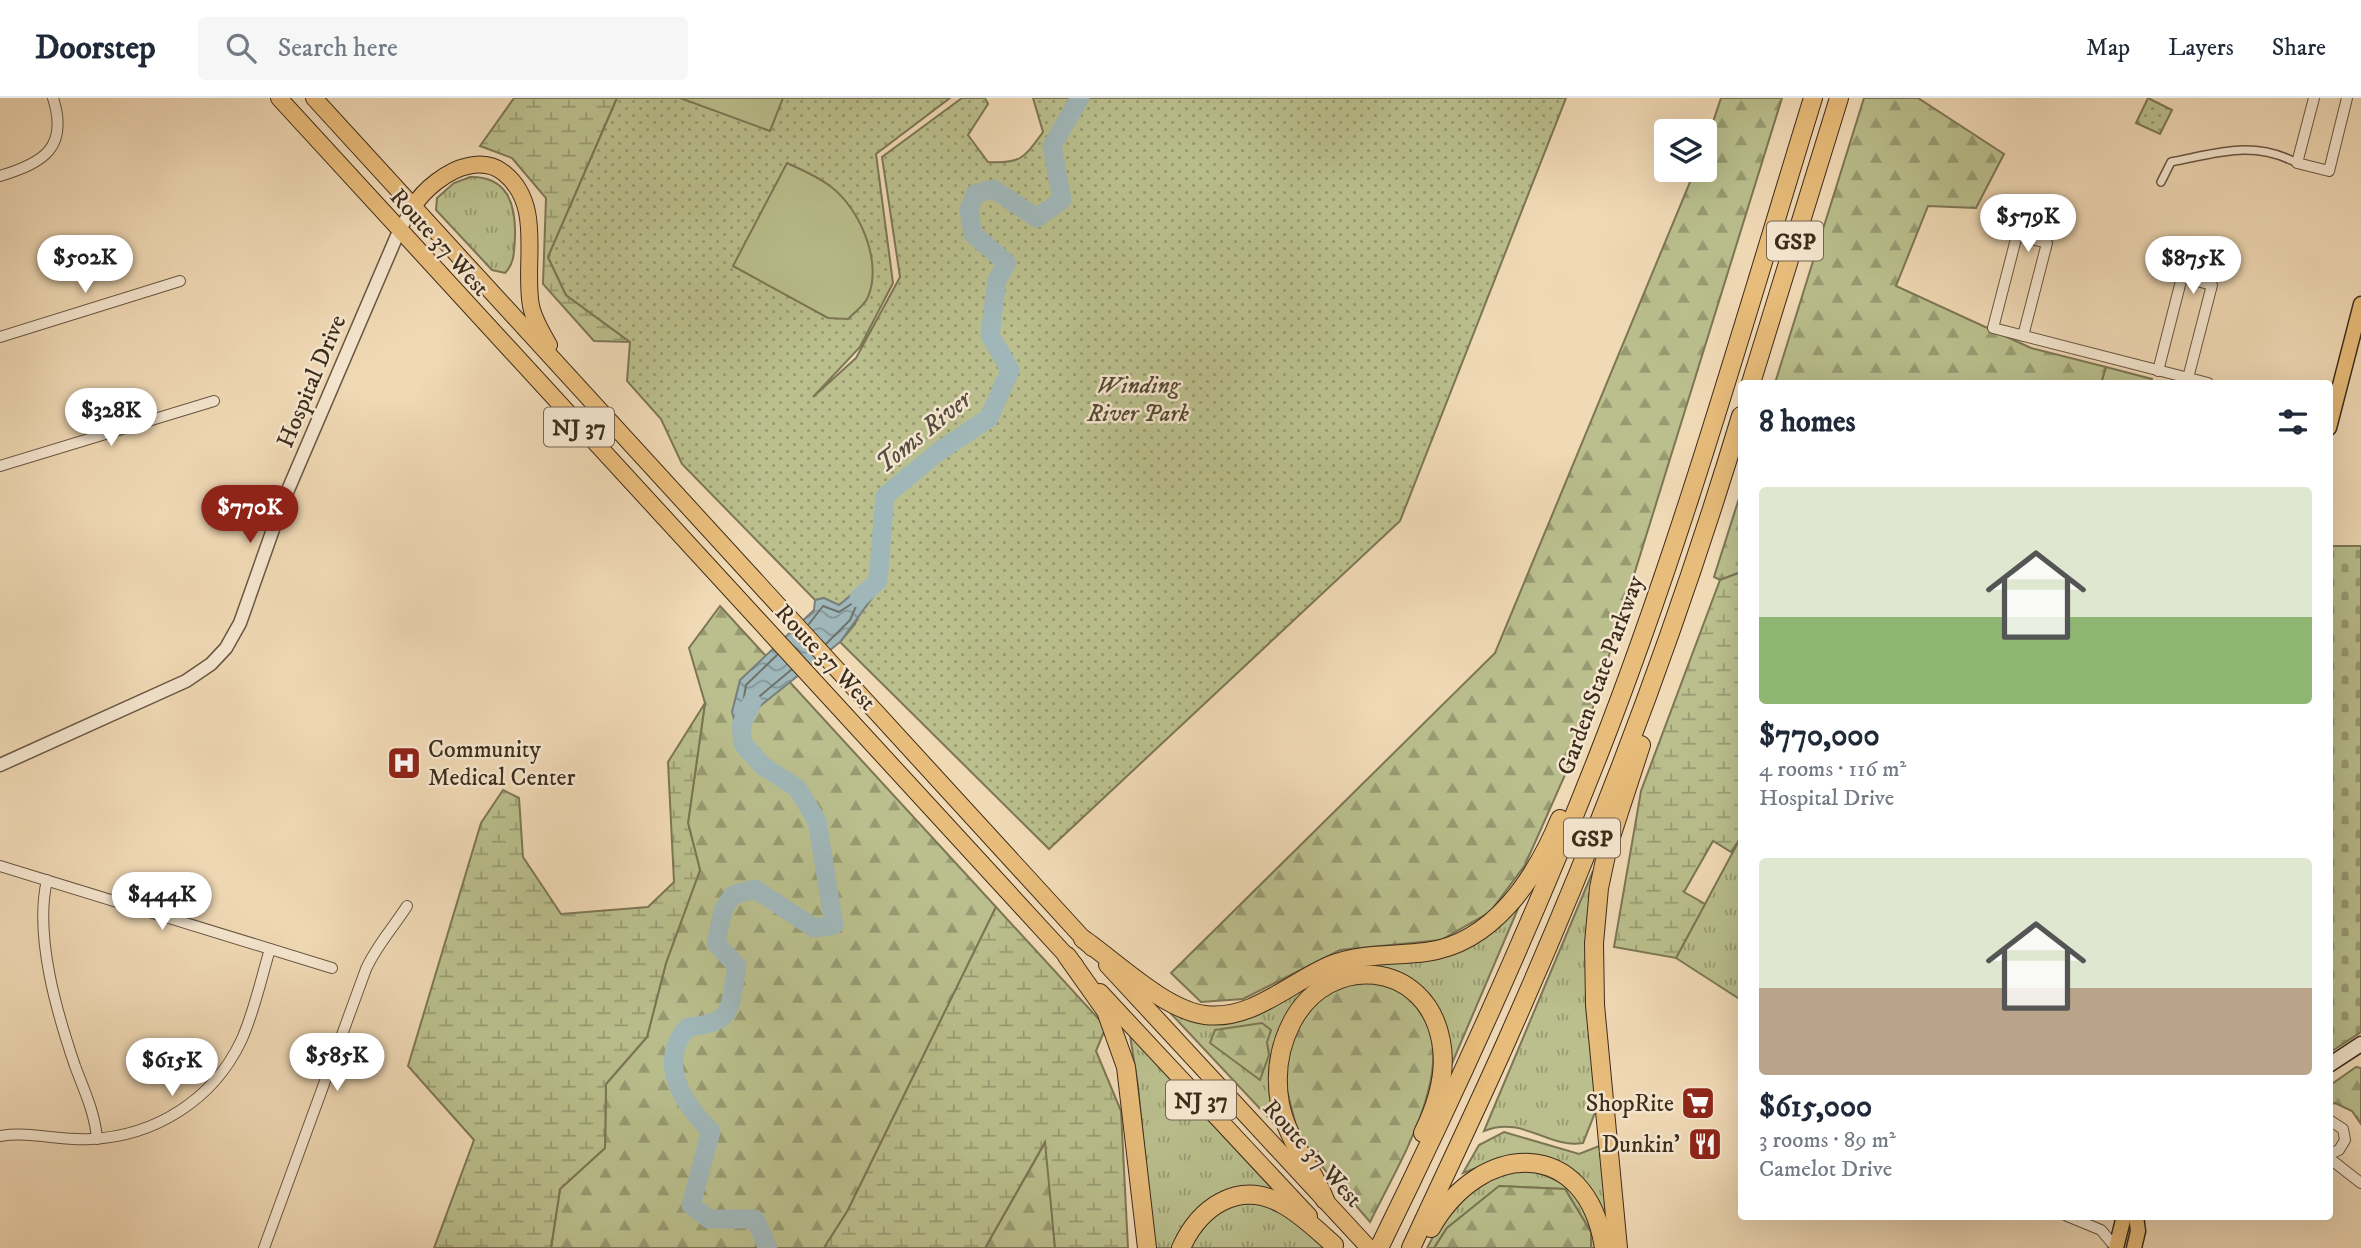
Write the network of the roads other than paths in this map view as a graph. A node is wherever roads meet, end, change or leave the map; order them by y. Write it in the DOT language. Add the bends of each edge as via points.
graph roads {
  1 [pos="52,98"];
  2 [pos="279,98"];
  3 [pos="314,98"];
  4 [pos="1813,98"];
  5 [pos="1839,98"];
  6 [pos="2314,98"];
  7 [pos="2347,98"];
  8 [pos="2297,163"];
  9 [pos="0,176"];
  10 [pos="2161,182"];
  11 [pos="413,207"];
  12 [pos="399,231"];
  13 [pos="180,281"];
  14 [pos="2361,304"];
  15 [pos="2023,336"];
  16 [pos="0,337"];
  17 [pos="2158,370"];
  18 [pos="2188,378"];
  19 [pos="1752,380"];
  20 [pos="2196,380"];
  21 [pos="583,393"];
  22 [pos="214,401"];
  23 [pos="2333,409"];
  24 [pos="1738,426"];
  25 [pos="1734,439"];
  26 [pos="0,466"];
  27 [pos="1656,594"];
  28 [pos="0,765"];
  29 [pos="0,866"];
  30 [pos="47,880"];
  31 [pos="407,906"];
  32 [pos="1083,939"];
  33 [pos="271,949"];
  34 [pos="1067,956"];
  35 [pos="332,968"];
  36 [pos="2361,1044"];
  37 [pos="2333,1062"];
  38 [pos="2333,1123"];
  39 [pos="0,1136"];
  40 [pos="97,1139"];
  41 [pos="2333,1154"];
  42 [pos="2333,1159"];
  43 [pos="2361,1183"];
  44 [pos="1325,1200"];
  45 [pos="2077,1220"];
  46 [pos="2123,1220"];
  47 [pos="2137,1220"];
  48 [pos="1389,1228"];
  49 [pos="1336,1246"];
  50 [pos="264,1248"];
  51 [pos="1147,1248"];
  52 [pos="1181,1248"];
  53 [pos="1369,1248"];
  54 [pos="1379,1248"];
  55 [pos="1411,1248"];
  56 [pos="1417,1248"];
  57 [pos="1604,1248"];
  58 [pos="1618,1248"];
  59 [pos="2116,1248"];
  60 [pos="2134,1248"];
  1 -- 9 [label="street" via="58,129 48,153 34,165"];
  2 -- 12 [label="highway, Route 37 West / NJ 37"];
  3 -- 11 [label="highway, Route 37 West / NJ 37"];
  4 -- 27 [label="highway, Garden State Parkway / GSP"];
  5 -- 19 [label="highway, GSP"];
  6 -- 8 [label="street"];
  7 -- 8 [label="street" via="2329,171"];
  8 -- 10 [label="street" via="2263,149 2241,149 2171,162"];
  11 -- 12 [label="street, Hospital Drive"];
  11 -- 21 [label="highway, Route 37 West / NJ 37"];
  11 -- 21 [label="highway" via="432,186 463,167 498,169 515,183 526,205 531,307 548,345"];
  12 -- 28 [label="street, Hospital Drive" via="286,492 240,623 226,648 186,681"];
  12 -- 34 [label="highway, Route 37 West / NJ 37"];
  13 -- 16 [label="street"];
  14 -- 23 [label="main road"];
  15 -- 15 [label="street" via="1993,328 2017,235 2047,243"];
  15 -- 17 [label="street"];
  17 -- 18 [label="street"];
  17 -- 18 [label="street" via="2182,277 2212,285"];
  18 -- 20 [label="street"];
  21 -- 32 [label="highway, Route 37 West / NJ 37"];
  22 -- 26 [label="street"];
  24 -- 25 [label="highway, Garden State Parkway / GSP"];
  25 -- 55 [label="highway, Garden State Parkway / GSP" via="1686,586 1601,817 1511,1032"];
  25 -- 58 [label="highway" via="1662,686 1620,802 1599,888 1594,994"];
  27 -- 32 [label="highway" via="1546,851 1506,908 1474,935 1434,951 1338,962 1251,1008 1218,1016 1195,1013 1169,1001"];
  27 -- 48 [label="highway, Garden State Parkway / GSP" via="1539,903 1454,1097"];
  29 -- 30 [label="street"];
  30 -- 33 [label="street"];
  30 -- 40 [label="street" via="42,918 53,982"];
  31 -- 50 [label="street" via="366,969"];
  32 -- 44 [label="highway, Route 37 West / NJ 37"];
  33 -- 35 [label="street"];
  33 -- 40 [label="street" via="242,1039 205,1091 160,1123"];
  34 -- 49 [label="highway, Route 37 West / NJ 37"];
  34 -- 51 [label="highway" via="1106,1011 1126,1067"];
  36 -- 37 [label="main road"];
  38 -- 41 [label="street" via="2343,1129 2345,1140"];
  39 -- 40 [label="street"];
  42 -- 43 [label="street"];
  44 -- 48 [label="highway" via="1283,1116 1278,1085 1280,1053 1295,1017 1315,991 1339,978 1371,973 1396,980 1417,996 1434,1018 1442,1050 1435,1105 1408,1166"];
  44 -- 53 [label="highway, Route 37 West / NJ 37"];
  45 -- 59 [label="street" via="2101,1230"];
  46 -- 59 [label="main road"];
  47 -- 60 [label="main road"];
  48 -- 54 [label="highway, Garden State Parkway / GSP"];
  49 -- 52 [label="highway" via="1281,1203 1243,1195 1209,1208"];
  56 -- 57 [label="highway" via="1446,1205 1466,1185 1492,1168 1517,1162 1546,1166 1576,1184 1593,1211"];
}
